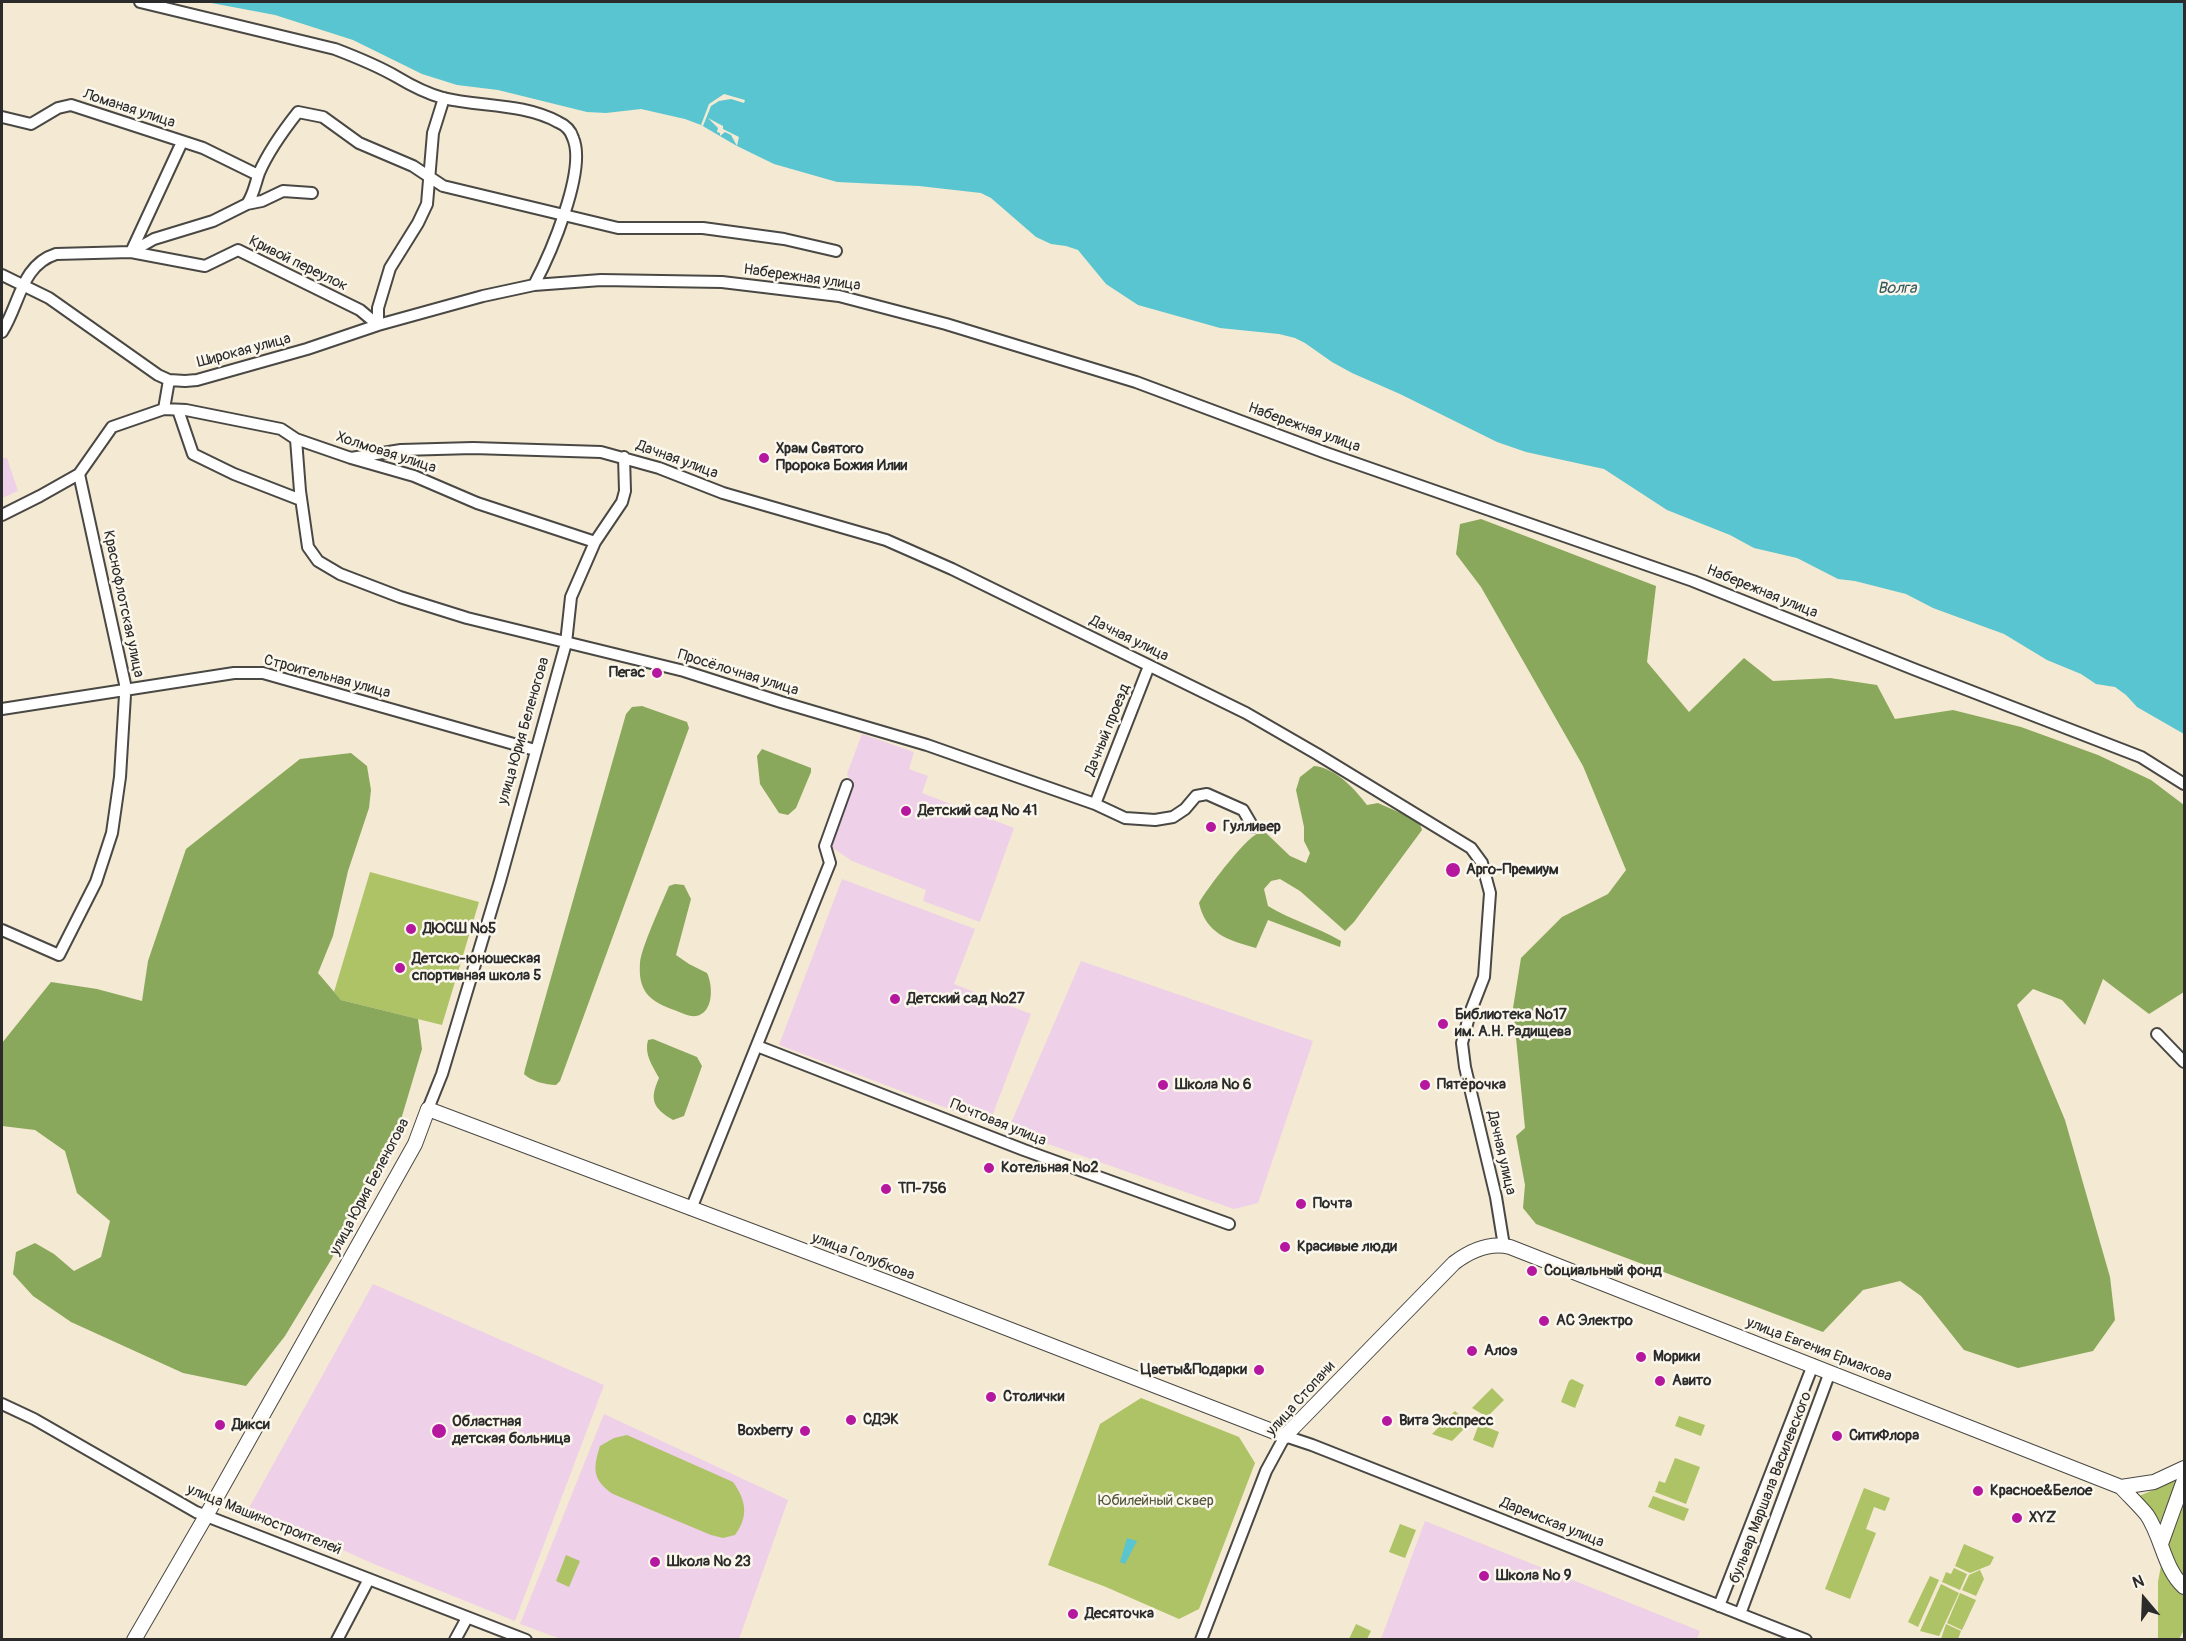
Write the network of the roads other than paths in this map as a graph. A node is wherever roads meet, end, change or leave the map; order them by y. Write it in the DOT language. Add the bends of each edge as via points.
graph roads {
  1 [pos="140,2"];
  2 [pos="444,98"];
  3 [pos="2,117"];
  4 [pos="182,142"];
  5 [pos="258,175"];
  6 [pos="429,178"];
  7 [pos="312,193"];
  8 [pos="247,204"];
  9 [pos="564,214"];
  10 [pos="836,251"];
  11 [pos="131,252"];
  12 [pos="2,275"];
  13 [pos="23,284"];
  14 [pos="534,285"];
  15 [pos="378,326"];
  16 [pos="2,332"];
  17 [pos="169,380"];
  18 [pos="164,410"];
  19 [pos="178,410"];
  20 [pos="296,439"];
  21 [pos="624,457"];
  22 [pos="351,458"];
  23 [pos="79,474"];
  24 [pos="301,500"];
  25 [pos="2,515"];
  26 [pos="595,542"];
  27 [pos="566,643"];
  28 [pos="1149,666"];
  29 [pos="125,688"];
  30 [pos="2,709"];
  31 [pos="535,750"];
  32 [pos="2184,784"];
  33 [pos="847,785"];
  34 [pos="1095,804"];
  35 [pos="1253,827"];
  36 [pos="2,930"];
  37 [pos="2157,1034"];
  38 [pos="757,1046"];
  39 [pos="2184,1062"];
  40 [pos="428,1109"];
  41 [pos="691,1209"];
  42 [pos="1228,1224"];
  43 [pos="1504,1246"];
  44 [pos="1813,1365"];
  45 [pos="1830,1372"];
  46 [pos="2,1404"];
  47 [pos="1286,1437"];
  48 [pos="2184,1468"];
  49 [pos="2184,1480"];
  50 [pos="2121,1487"];
  51 [pos="206,1516"];
  52 [pos="2161,1544"];
  53 [pos="369,1580"];
  54 [pos="2184,1587"];
  55 [pos="1719,1606"];
  56 [pos="1740,1614"];
  57 [pos="467,1618"];
  58 [pos="134,1640"];
  59 [pos="337,1640"];
  60 [pos="455,1640"];
  61 [pos="526,1640"];
  62 [pos="1201,1640"];
  63 [pos="1806,1640"];
  1 -- 2 [label="street" via="335,49 414,88"];
  2 -- 6 [label="street" via="433,134"];
  2 -- 9 [label="street" via="501,105 558,122 569,130 575,159"];
  3 -- 4 [label="street, Ломаная улица" via="31,124 71,105"];
  4 -- 5 [label="street, Ломаная улица"];
  4 -- 11 [label="street, Ломаная улица"];
  5 -- 6 [label="street" via="274,141 298,112 323,117 359,142 413,166"];
  5 -- 8 [label="street"];
  6 -- 9 [label="street" via="443,186"];
  6 -- 15 [label="street" via="427,204 390,268 378,308"];
  7 -- 8 [label="street, Кривой переулок" via="283,191"];
  8 -- 11 [label="street, Кривой переулок" via="213,221 154,239"];
  9 -- 10 [label="street" via="618,228 703,228"];
  9 -- 14 [label="street"];
  11 -- 13 [label="street, Кривой переулок" via="56,254 38,262"];
  11 -- 15 [label="street, Кривой переулок" via="205,266 238,250 360,310"];
  12 -- 13 [label="street"];
  13 -- 16 [label="street, Кривой переулок"];
  13 -- 17 [label="street"];
  14 -- 15 [label="street, Набережная улица"];
  14 -- 32 [label="street, Набережная улица" via="601,280 722,282 839,296 946,324 1136,382 1693,581 2141,757"];
  15 -- 17 [label="street, Широкая улица" via="197,380"];
  17 -- 18 [label="street"];
  18 -- 19 [label="street, Холмовая улица"];
  18 -- 23 [label="street, Холмовая улица" via="112,427"];
  19 -- 20 [label="street, Холмовая улица" via="281,429"];
  19 -- 24 [label="street" via="193,454"];
  20 -- 22 [label="street, Холмовая улица"];
  20 -- 24 [label="street, Просёлочная улица"];
  21 -- 22 [label="street, Дачная улица" via="601,452 473,448 400,450"];
  21 -- 26 [label="street, улица Юрия Беленогова" via="622,502"];
  21 -- 28 [label="street, Дачная улица" via="723,493 886,540"];
  22 -- 26 [label="street, Холмовая улица" via="414,476 477,503"];
  23 -- 25 [label="street"];
  23 -- 29 [label="street, Краснофлотская улица"];
  24 -- 27 [label="street, Просёлочная улица" via="308,547 318,561 340,574 456,615"];
  26 -- 27 [label="street, улица Юрия Беленогова" via="571,597"];
  27 -- 31 [label="street, улица Юрия Беленогова"];
  27 -- 34 [label="street, Просёлочная улица" via="684,671 927,745"];
  28 -- 34 [label="street, Дачный проезд"];
  28 -- 43 [label="street, Дачная улица" via="1246,713 1317,754 1471,848 1482,863 1490,893 1484,977 1462,1044"];
  29 -- 30 [label="street, Строительная улица"];
  29 -- 31 [label="street, Строительная улица" via="234,673 263,673"];
  29 -- 36 [label="street, Краснофлотская улица" via="112,833 96,882 59,955"];
  31 -- 40 [label="street, улица Юрия Беленогова" via="500,881"];
  33 -- 38 [label="street" via="825,846 830,863"];
  34 -- 35 [label="street, Просёлочная улица" via="1125,818 1155,820 1173,817 1196,796 1207,794 1243,810"];
  37 -- 39 [label="street"];
  38 -- 41 [label="street"];
  38 -- 42 [label="street, Почтовая улица"];
  40 -- 41 [label="main road, улица Голубкова"];
  40 -- 51 [label="main road, улица Юрия Беленогова" via="415,1144"];
  41 -- 47 [label="main road, улица Голубкова"];
  43 -- 44 [label="main road, улица Евгения Ермакова"];
  43 -- 47 [label="main road, улица Стопани" via="1479,1249 1454,1263"];
  44 -- 45 [label="main road, улица Евгения Ермакова"];
  44 -- 55 [label="street, бульвар Маршала Василевского"];
  45 -- 50 [label="main road, улица Евгения Ермакова"];
  45 -- 56 [label="street, бульвар Маршала Василевского"];
  46 -- 51 [label="street, улица Машиностроителей"];
  47 -- 55 [label="street, Даремская улица"];
  47 -- 62 [label="street, улица Стопани" via="1266,1471"];
  48 -- 50 [label="main road" via="2154,1482"];
  49 -- 52 [label="main road"];
  50 -- 52 [label="main road, улица Евгения Ермакова" via="2147,1516"];
  51 -- 53 [label="street, улица Машиностроителей"];
  51 -- 58 [label="main road, улица Юрия Беленогова"];
  52 -- 54 [label="main road, улица Евгения Ермакова"];
  53 -- 57 [label="street, улица Машиностроителей"];
  53 -- 59 [label="street"];
  55 -- 56 [label="street, Даремская улица"];
  56 -- 63 [label="street, Даремская улица"];
  57 -- 60 [label="street"];
  57 -- 61 [label="street, улица Машиностроителей"];
}
